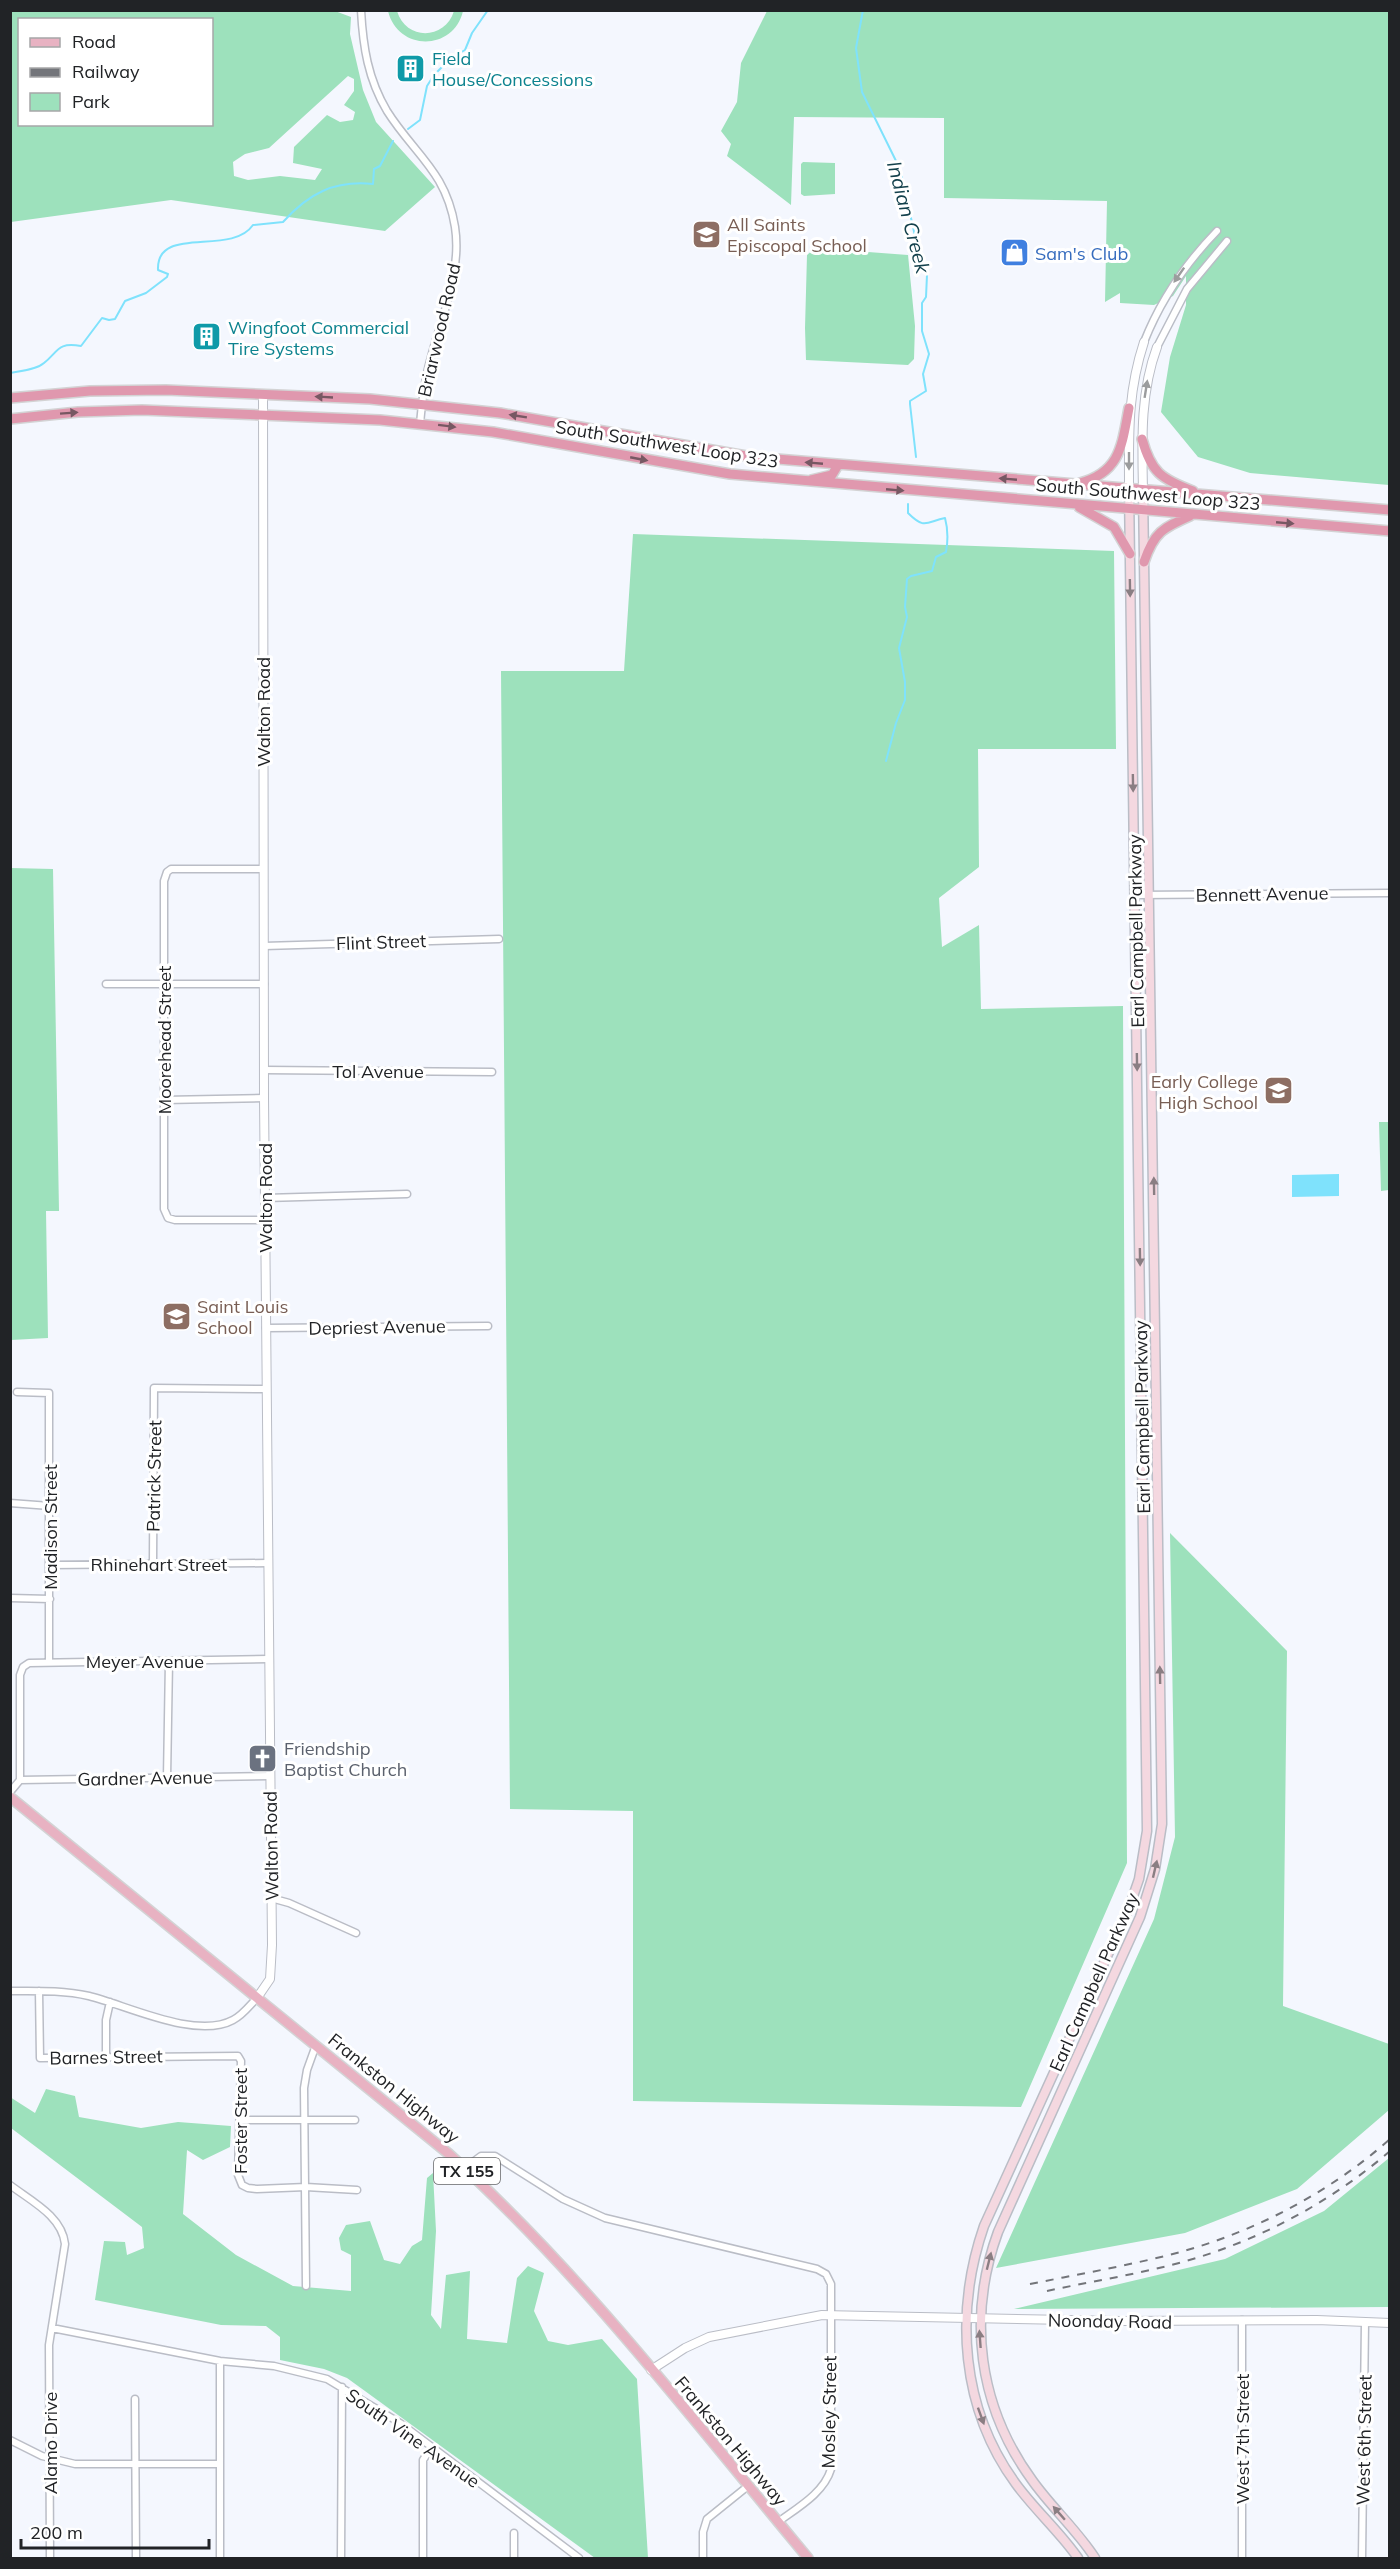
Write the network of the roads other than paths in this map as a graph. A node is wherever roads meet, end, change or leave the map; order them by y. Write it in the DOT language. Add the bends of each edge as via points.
graph roads {
  1 [pos="361,10"];
  2 [pos="1217,231"];
  3 [pos="1227,242"];
  4 [pos="1144,342"];
  5 [pos="1157,347"];
  6 [pos="263,394"];
  7 [pos="10,398"];
  8 [pos="422,403"];
  9 [pos="1129,408"];
  10 [pos="263,413"];
  11 [pos="10,418"];
  12 [pos="420,424"];
  13 [pos="1142,439"];
  14 [pos="837,465"];
  15 [pos="803,482"];
  16 [pos="1070,485"];
  17 [pos="1130,488"];
  18 [pos="1143,490"];
  19 [pos="1207,496"];
  20 [pos="1074,504"];
  21 [pos="1130,508"];
  22 [pos="1143,509"];
  23 [pos="1389,510"];
  24 [pos="1190,516"];
  25 [pos="1389,531"];
  26 [pos="1130,554"];
  27 [pos="1144,562"];
  28 [pos="263,869"];
  29 [pos="1389,893"];
  30 [pos="1135,895"];
  31 [pos="1149,895"];
  32 [pos="499,939"];
  33 [pos="264,946"];
  34 [pos="106,984"];
  35 [pos="164,984"];
  36 [pos="264,984"];
  37 [pos="264,1071"];
  38 [pos="492,1072"];
  39 [pos="264,1098"];
  40 [pos="164,1100"];
  41 [pos="407,1194"];
  42 [pos="265,1198"];
  43 [pos="265,1220"];
  44 [pos="488,1326"];
  45 [pos="266,1328"];
  46 [pos="1142,1359"];
  47 [pos="1156,1359"];
  48 [pos="266,1389"];
  49 [pos="17,1392"];
  50 [pos="10,1503"];
  51 [pos="50,1506"];
  52 [pos="268,1563"];
  53 [pos="153,1564"];
  54 [pos="50,1565"];
  55 [pos="10,1598"];
  56 [pos="50,1599"];
  57 [pos="268,1659"];
  58 [pos="49,1661"];
  59 [pos="169,1661"];
  60 [pos="270,1776"];
  61 [pos="167,1778"];
  62 [pos="20,1780"];
  63 [pos="10,1791"];
  64 [pos="10,1797"];
  65 [pos="1148,1822"];
  66 [pos="1162,1824"];
  67 [pos="271,1898"];
  68 [pos="356,1933"];
  69 [pos="10,1991"];
  70 [pos="39,1991"];
  71 [pos="257,1998"];
  72 [pos="110,2002"];
  73 [pos="316,2045"];
  74 [pos="238,2056"];
  75 [pos="106,2057"];
  76 [pos="240,2120"];
  77 [pos="304,2120"];
  78 [pos="355,2120"];
  79 [pos="465,2168"];
  80 [pos="10,2185"];
  81 [pos="306,2187"];
  82 [pos="357,2190"];
  83 [pos="306,2286"];
  84 [pos="831,2314"];
  85 [pos="965,2318"];
  86 [pos="980,2318"];
  87 [pos="1242,2320"];
  88 [pos="1365,2322"];
  89 [pos="1389,2323"];
  90 [pos="52,2328"];
  91 [pos="220,2361"];
  92 [pos="651,2370"];
  93 [pos="342,2387"];
  94 [pos="135,2399"];
  95 [pos="10,2440"];
  96 [pos="431,2448"];
  97 [pos="50,2458"];
  98 [pos="136,2464"];
  99 [pos="219,2464"];
  100 [pos="748,2486"];
  101 [pos="1039,2490"];
  102 [pos="1028,2499"];
  103 [pos="778,2522"];
  104 [pos="514,2533"];
  105 [pos="50,2559"];
  106 [pos="136,2559"];
  107 [pos="220,2559"];
  108 [pos="341,2559"];
  109 [pos="423,2559"];
  110 [pos="514,2559"];
  111 [pos="579,2559"];
  112 [pos="703,2559"];
  113 [pos="808,2559"];
  114 [pos="1078,2559"];
  115 [pos="1095,2559"];
  116 [pos="1242,2559"];
  117 [pos="1362,2559"];
  1 -- 8 [label="street, Briarwood Road" via="364,57 374,86 396,124 440,180 455,227 453,279 429,361"];
  2 -- 4 [label="street, Earl Campbell Parkway, one-way" via="1174,281"];
  3 -- 5 [label="street, Earl Campbell Parkway" via="1187,289"];
  4 -- 9 [label="street, Earl Campbell Parkway"];
  13 -- 5 [label="street, Earl Campbell Parkway, one-way" via="1147,383"];
  6 -- 7 [label="highway, South Southwest Loop 323" via="113,390"];
  8 -- 6 [label="highway, South Southwest Loop 323, one-way"];
  6 -- 10 [label="street, Walton Road"];
  8 -- 12 [label="street, Briarwood Road"];
  14 -- 8 [label="highway, South Southwest Loop 323, one-way" via="712,452"];
  9 -- 16 [label="highway" via="1121,447 1112,464 1095,478"];
  9 -- 17 [label="street, Earl Campbell Parkway, one-way"];
  11 -- 10 [label="highway, South Southwest Loop 323, one-way" via="133,410"];
  10 -- 12 [label="highway, South Southwest Loop 323"];
  10 -- 28 [label="street, Walton Road"];
  12 -- 15 [label="highway, South Southwest Loop 323, one-way" via="520,436 693,469"];
  13 -- 18 [label="street, Earl Campbell Parkway"];
  13 -- 19 [label="highway" via="1149,461 1161,476"];
  14 -- 15 [label="highway" via="832,475"];
  16 -- 14 [label="highway, South Southwest Loop 323, one-way"];
  15 -- 20 [label="highway, South Southwest Loop 323, one-way"];
  16 -- 17 [label="highway, South Southwest Loop 323"];
  17 -- 18 [label="highway, South Southwest Loop 323"];
  17 -- 21 [label="main road, Earl Campbell Parkway"];
  18 -- 19 [label="highway, South Southwest Loop 323"];
  18 -- 22 [label="main road, Earl Campbell Parkway"];
  19 -- 23 [label="highway, South Southwest Loop 323"];
  20 -- 21 [label="highway, South Southwest Loop 323"];
  20 -- 26 [label="highway" via="1114,527"];
  21 -- 22 [label="highway, South Southwest Loop 323"];
  21 -- 26 [label="main road, Earl Campbell Parkway"];
  22 -- 24 [label="highway, South Southwest Loop 323"];
  22 -- 27 [label="main road, Earl Campbell Parkway"];
  24 -- 25 [label="highway, South Southwest Loop 323, one-way"];
  24 -- 27 [label="highway" via="1159,532"];
  26 -- 30 [label="main road, Earl Campbell Parkway, one-way"];
  27 -- 31 [label="main road, Earl Campbell Parkway"];
  28 -- 33 [label="street, Walton Road"];
  28 -- 35 [label="street, Moorehead Street" via="180,868 167,872"];
  29 -- 31 [label="street, Bennett Avenue"];
  30 -- 31 [label="street, Bennett Avenue"];
  30 -- 46 [label="main road, Earl Campbell Parkway, one-way"];
  47 -- 31 [label="main road, Earl Campbell Parkway, one-way"];
  32 -- 33 [label="street, Flint Street"];
  33 -- 36 [label="street, Walton Road"];
  34 -- 35 [label="street"];
  35 -- 36 [label="street"];
  35 -- 40 [label="street, Moorehead Street"];
  36 -- 37 [label="street, Walton Road"];
  37 -- 38 [label="street, Tol Avenue"];
  37 -- 39 [label="street, Walton Road"];
  39 -- 40 [label="street"];
  39 -- 42 [label="street, Walton Road"];
  40 -- 43 [label="street, Moorehead Street" via="164,1209 168,1218"];
  41 -- 42 [label="street"];
  42 -- 43 [label="street, Walton Road"];
  43 -- 45 [label="street, Walton Road"];
  44 -- 45 [label="street, Depriest Avenue"];
  45 -- 48 [label="street, Walton Road"];
  46 -- 47 [label="main road"];
  46 -- 65 [label="main road, Earl Campbell Parkway"];
  66 -- 47 [label="main road, Earl Campbell Parkway, one-way"];
  48 -- 52 [label="street, Walton Road"];
  48 -- 53 [label="street, Patrick Street" via="154,1388"];
  49 -- 51 [label="street, Madison Street" via="49,1394"];
  50 -- 51 [label="street"];
  51 -- 54 [label="street, Madison Street"];
  52 -- 53 [label="street, Rhinehart Street"];
  52 -- 57 [label="street, Walton Road"];
  53 -- 54 [label="street, Rhinehart Street"];
  54 -- 56 [label="street, Madison Street"];
  55 -- 56 [label="street"];
  56 -- 58 [label="street, Madison Street"];
  57 -- 59 [label="street, Meyer Avenue"];
  57 -- 60 [label="street, Walton Road"];
  58 -- 59 [label="street, Meyer Avenue"];
  58 -- 62 [label="street, Meyer Avenue" via="23,1667 20,1676"];
  59 -- 61 [label="street"];
  60 -- 61 [label="street, Gardner Avenue"];
  60 -- 67 [label="street, Walton Road"];
  61 -- 62 [label="street, Gardner Avenue"];
  62 -- 63 [label="street"];
  64 -- 71 [label="main road, Frankston Highway / TX 155"];
  65 -- 66 [label="main road"];
  65 -- 85 [label="main road, Earl Campbell Parkway" via="1141,1869 1129,1908 984,2226 971,2273"];
  86 -- 66 [label="main road, Earl Campbell Parkway, one-way" via="987,2266 998,2232 1140,1917 1155,1869"];
  67 -- 68 [label="street"];
  67 -- 71 [label="street, Walton Road" via="271,1976"];
  69 -- 70 [label="street"];
  70 -- 72 [label="street" via="71,1992"];
  70 -- 75 [label="street, Barnes Street" via="40,2058"];
  71 -- 72 [label="street" via="237,2018 214,2024 160,2019"];
  71 -- 73 [label="main road, Frankston Highway / TX 155"];
  72 -- 75 [label="street"];
  73 -- 77 [label="street" via="306,2078"];
  73 -- 79 [label="main road, Frankston Highway / TX 155"];
  74 -- 75 [label="street, Barnes Street"];
  74 -- 76 [label="street, Foster Street"];
  76 -- 77 [label="street"];
  76 -- 81 [label="street, Foster Street" via="238,2175 242,2185 257,2189"];
  77 -- 78 [label="street"];
  77 -- 81 [label="street"];
  79 -- 84 [label="street" via="482,2156 495,2156 563,2199 605,2218 817,2269 830,2280"];
  79 -- 92 [label="main road, Frankston Highway / TX 155" via="558,2261"];
  80 -- 90 [label="street, Alamo Drive" via="54,2220 64,2236 66,2253"];
  81 -- 82 [label="street"];
  81 -- 83 [label="street"];
  84 -- 85 [label="street, Noonday Road"];
  84 -- 92 [label="street, Noonday Road" via="709,2337"];
  84 -- 103 [label="street, Mosley Street" via="831,2469 818,2490"];
  85 -- 86 [label="street, Noonday Road"];
  85 -- 102 [label="main road, Earl Campbell Parkway, one-way" via="968,2368 978,2409 997,2453"];
  86 -- 87 [label="street, Noonday Road"];
  101 -- 86 [label="main road, Earl Campbell Parkway, one-way" via="1014,2454 993,2410 984,2371"];
  87 -- 88 [label="street, Noonday Road"];
  87 -- 116 [label="street, West 7th Street"];
  88 -- 89 [label="street, Noonday Road"];
  88 -- 117 [label="street, West 6th Street"];
  90 -- 91 [label="street, South Vine Avenue"];
  90 -- 97 [label="street, Alamo Drive"];
  91 -- 93 [label="street, South Vine Avenue" via="284,2367 317,2375"];
  91 -- 99 [label="street"];
  92 -- 100 [label="main road, Frankston Highway / TX 155"];
  93 -- 96 [label="street, South Vine Avenue"];
  93 -- 108 [label="street"];
  94 -- 98 [label="street"];
  95 -- 97 [label="street"];
  96 -- 109 [label="street" via="423,2460"];
  96 -- 111 [label="street, South Vine Avenue"];
  97 -- 98 [label="street" via="83,2464"];
  97 -- 105 [label="street, Alamo Drive"];
  98 -- 99 [label="street"];
  98 -- 106 [label="street"];
  99 -- 107 [label="street"];
  100 -- 103 [label="main road, Frankston Highway / TX 155"];
  100 -- 112 [label="street" via="707,2519"];
  101 -- 102 [label="main road"];
  115 -- 101 [label="main road, Earl Campbell Parkway, one-way"];
  102 -- 114 [label="main road, Earl Campbell Parkway"];
  103 -- 113 [label="main road, Frankston Highway / TX 155"];
  104 -- 110 [label="street"];
}
